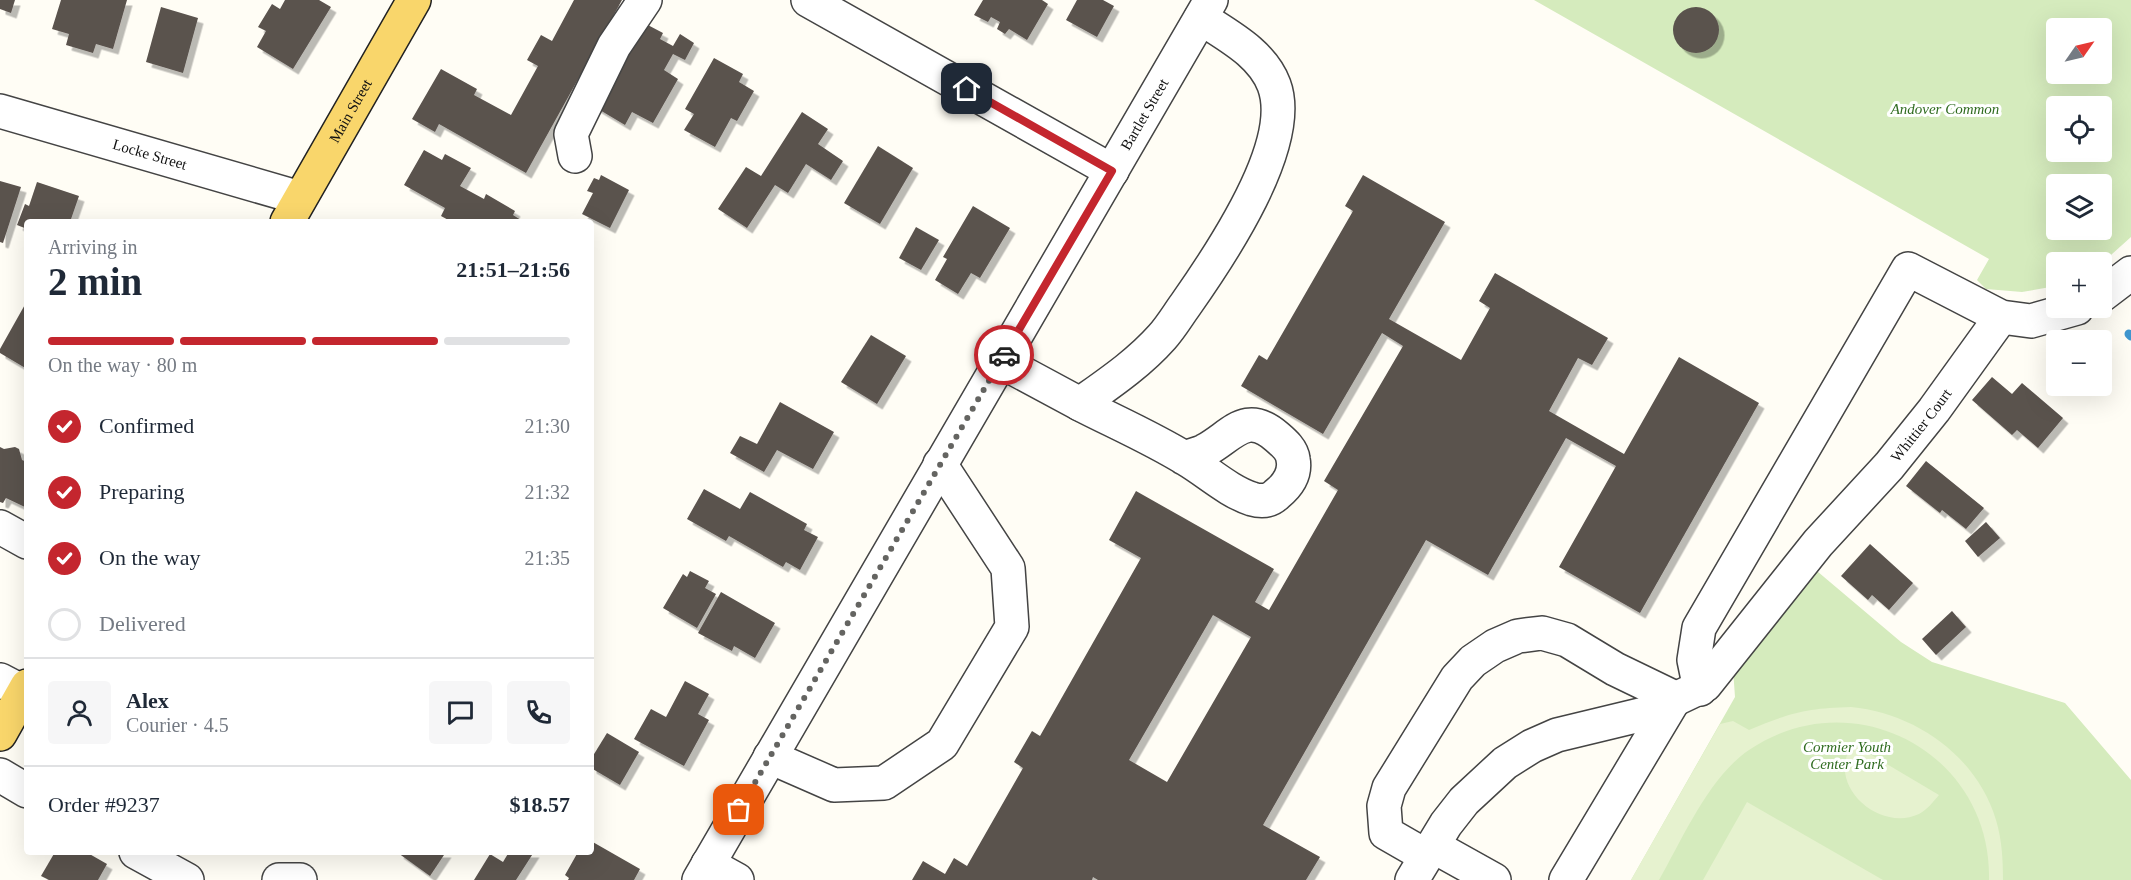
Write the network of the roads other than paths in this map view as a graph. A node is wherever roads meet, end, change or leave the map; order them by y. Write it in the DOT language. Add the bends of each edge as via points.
graph roads {
  1 [pos="414,0"];
  2 [pos="645,0"];
  3 [pos="808,0"];
  4 [pos="1206,9"];
  5 [pos="0,111"];
  6 [pos="575,156"];
  7 [pos="1112,171"];
  8 [pos="294,210"];
  9 [pos="2131,273"];
  10 [pos="2112,287"];
  11 [pos="2001,317"];
  12 [pos="2046,317"];
  13 [pos="1000,361"];
  14 [pos="1080,404"];
  15 [pos="1184,458"];
  16 [pos="940,464"];
  17 [pos="0,527"];
  18 [pos="24,540"];
  19 [pos="17,686"];
  20 [pos="1688,694"];
  21 [pos="0,734"];
  22 [pos="770,757"];
  23 [pos="0,776"];
  24 [pos="24,789"];
  25 [pos="141,855"];
  26 [pos="1424,861"];
  27 [pos="704,872"];
  28 [pos="187,880"];
  29 [pos="279,880"];
  30 [pos="300,880"];
  31 [pos="737,880"];
  32 [pos="1494,880"];
  33 [pos="1566,880"];
  1 -- 8 [label="main road, Main Street"];
  2 -- 6 [label="street" via="614,46 571,134"];
  3 -- 7 [label="street"];
  4 -- 7 [label="street, Bartlet Street"];
  4 -- 14 [label="street" via="1258,59 1272,79 1278,107 1268,161 1230,240 1162,337 1123,373"];
  5 -- 8 [label="street, Locke Street"];
  7 -- 13 [label="street, Bartlet Street"];
  9 -- 10 [label="street"];
  11 -- 12 [label="street" via="2031,321"];
  11 -- 20 [label="street, Whittier Court" via="1889,466 1818,543 1705,685"];
  11 -- 20 [label="street" via="1908,269 1699,628"];
  13 -- 14 [label="street"];
  13 -- 16 [label="street, Bartlet Street"];
  14 -- 15 [label="street"];
  16 -- 22 [label="street, Bartlet Street"];
  16 -- 22 [label="street" via="1008,568 1012,627 942,744 884,783 834,785"];
  17 -- 18 [label="street"];
  19 -- 21 [label="main road"];
  20 -- 26 [label="street" via="1644,714 1557,735 1505,763 1464,801"];
  20 -- 26 [label="street" via="1616,669 1567,640 1542,633 1518,636 1495,646 1457,678 1389,788 1383,807 1386,833"];
  20 -- 33 [label="street"];
  22 -- 27 [label="street, Bartlet Street"];
  23 -- 24 [label="street"];
  25 -- 28 [label="street"];
  26 -- 32 [label="street"];
  27 -- 31 [label="street"];
  29 -- 30 [label="street"];
}
